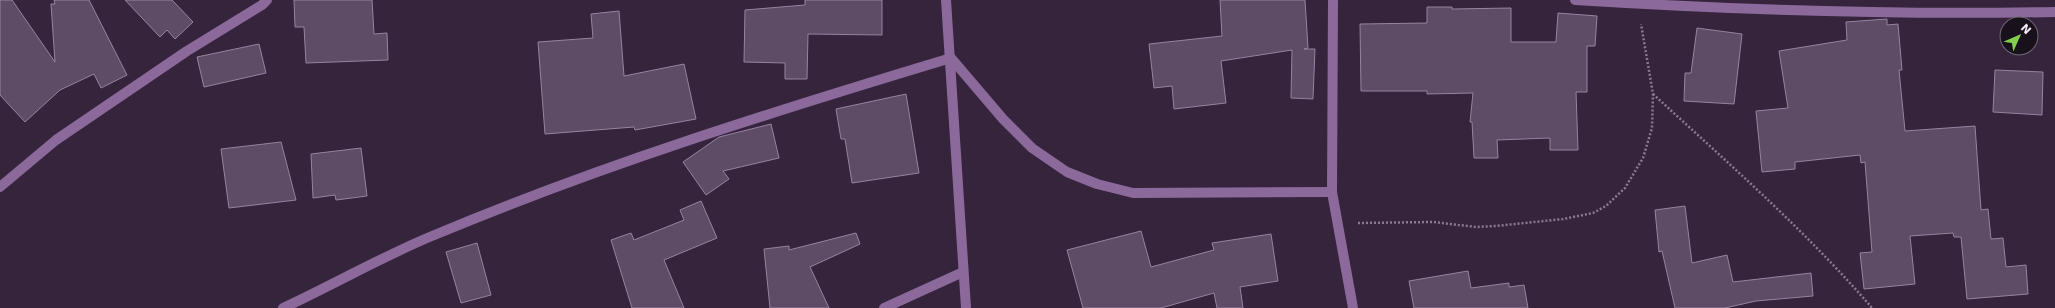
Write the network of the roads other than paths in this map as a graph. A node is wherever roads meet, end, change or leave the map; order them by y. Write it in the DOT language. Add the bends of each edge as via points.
graph roads {
  1 [pos="267,0"];
  2 [pos="946,0"];
  3 [pos="1333,0"];
  4 [pos="1575,0"];
  5 [pos="1637,2"];
  6 [pos="2055,12"];
  7 [pos="951,58"];
  8 [pos="0,187"];
  9 [pos="1332,192"];
  10 [pos="963,272"];
  11 [pos="283,308"];
  12 [pos="884,308"];
  13 [pos="966,308"];
  14 [pos="1353,308"];
  1 -- 8 [label="street" via="56,140"];
  2 -- 7 [label="street"];
  3 -- 9 [label="street"];
  4 -- 5 [label="street"];
  5 -- 6 [label="street" via="1856,12"];
  7 -- 9 [label="street" via="1003,119 1032,148 1067,172 1097,184 1133,193"];
  7 -- 10 [label="street"];
  7 -- 11 [label="street" via="768,114 537,194 430,237"];
  9 -- 14 [label="street"];
  10 -- 12 [label="street"];
  10 -- 13 [label="street"];
}
